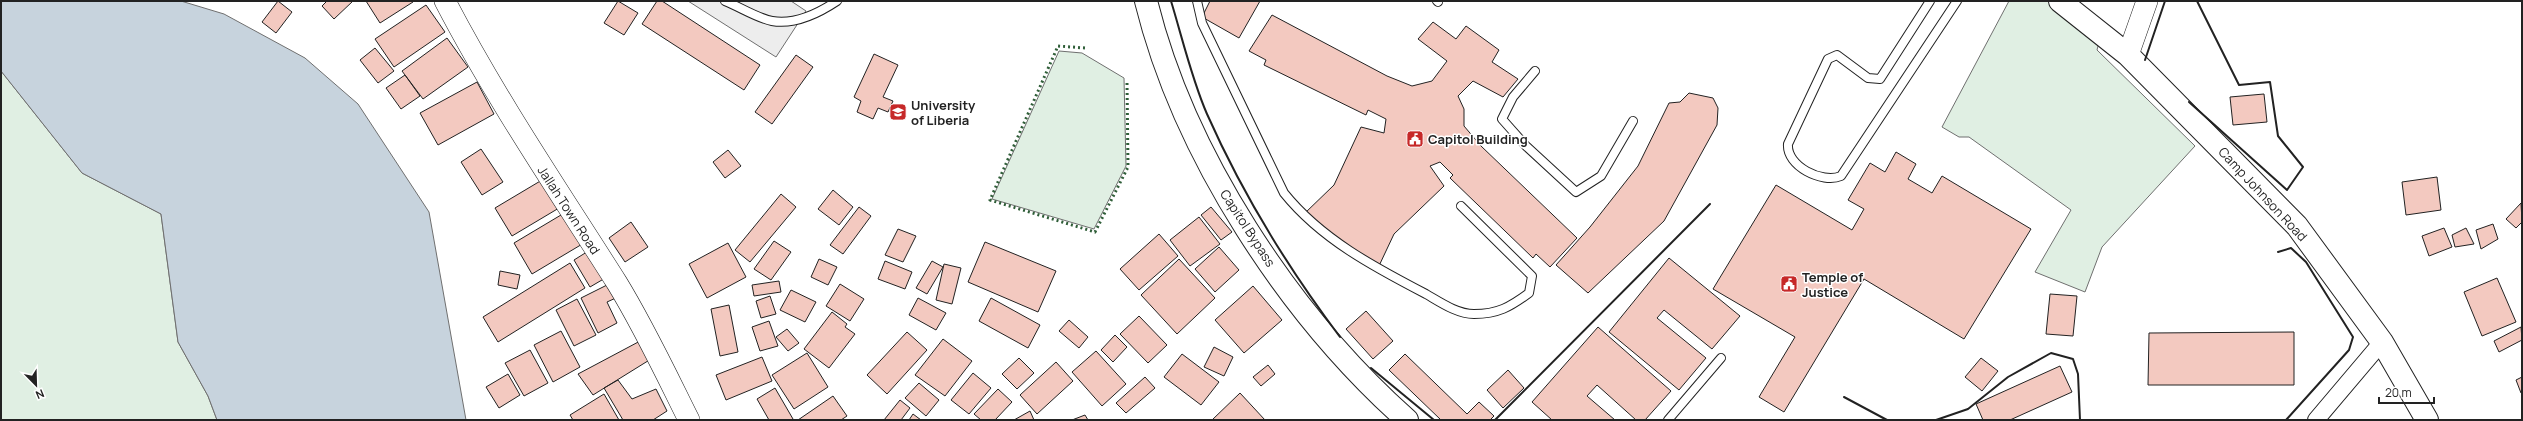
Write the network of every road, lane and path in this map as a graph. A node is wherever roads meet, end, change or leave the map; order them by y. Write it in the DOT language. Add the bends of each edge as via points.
graph roads {
  1 [pos="445,1"];
  2 [pos="725,1"];
  3 [pos="837,1"];
  4 [pos="1146,1"];
  5 [pos="1197,1"];
  6 [pos="1930,1"];
  7 [pos="1957,1"];
  8 [pos="2060,1"];
  9 [pos="2147,1"];
  10 [pos="2128,55"];
  11 [pos="1535,71"];
  12 [pos="1633,121"];
  13 [pos="1461,206"];
  14 [pos="2382,342"];
  15 [pos="1721,358"];
  16 [pos="690,420"];
  17 [pos="1407,420"];
  18 [pos="1668,420"];
  19 [pos="2316,420"];
  20 [pos="2428,420"];
  1 -- 16 [label="street, Jallah Town Road" via="469,48 520,133 645,332"];
  2 -- 3 [label="lane" via="771,21 792,21 814,14"];
  4 -- 17 [label="main road, Capitol Bypass" via="1179,98 1223,190 1264,256 1325,337"];
  5 -- 13 [label="lane" via="1202,23 1284,193 1297,209 1325,234 1375,268 1455,309 1473,314 1508,309 1529,293 1532,276"];
  6 -- 7 [label="lane" via="1880,79 1868,78 1837,56 1828,59 1788,144 1794,163 1826,179 1841,176"];
  8 -- 10 [label="main road, Camp Johnson Road"];
  9 -- 10 [label="street"];
  10 -- 14 [label="main road, Camp Johnson Road" via="2297,226"];
  11 -- 12 [label="lane" via="1513,98 1502,119 1526,146 1576,192 1601,176"];
  14 -- 19 [label="street"];
  14 -- 20 [label="main road, Camp Johnson Road"];
  15 -- 18 [label="lane"];
}
